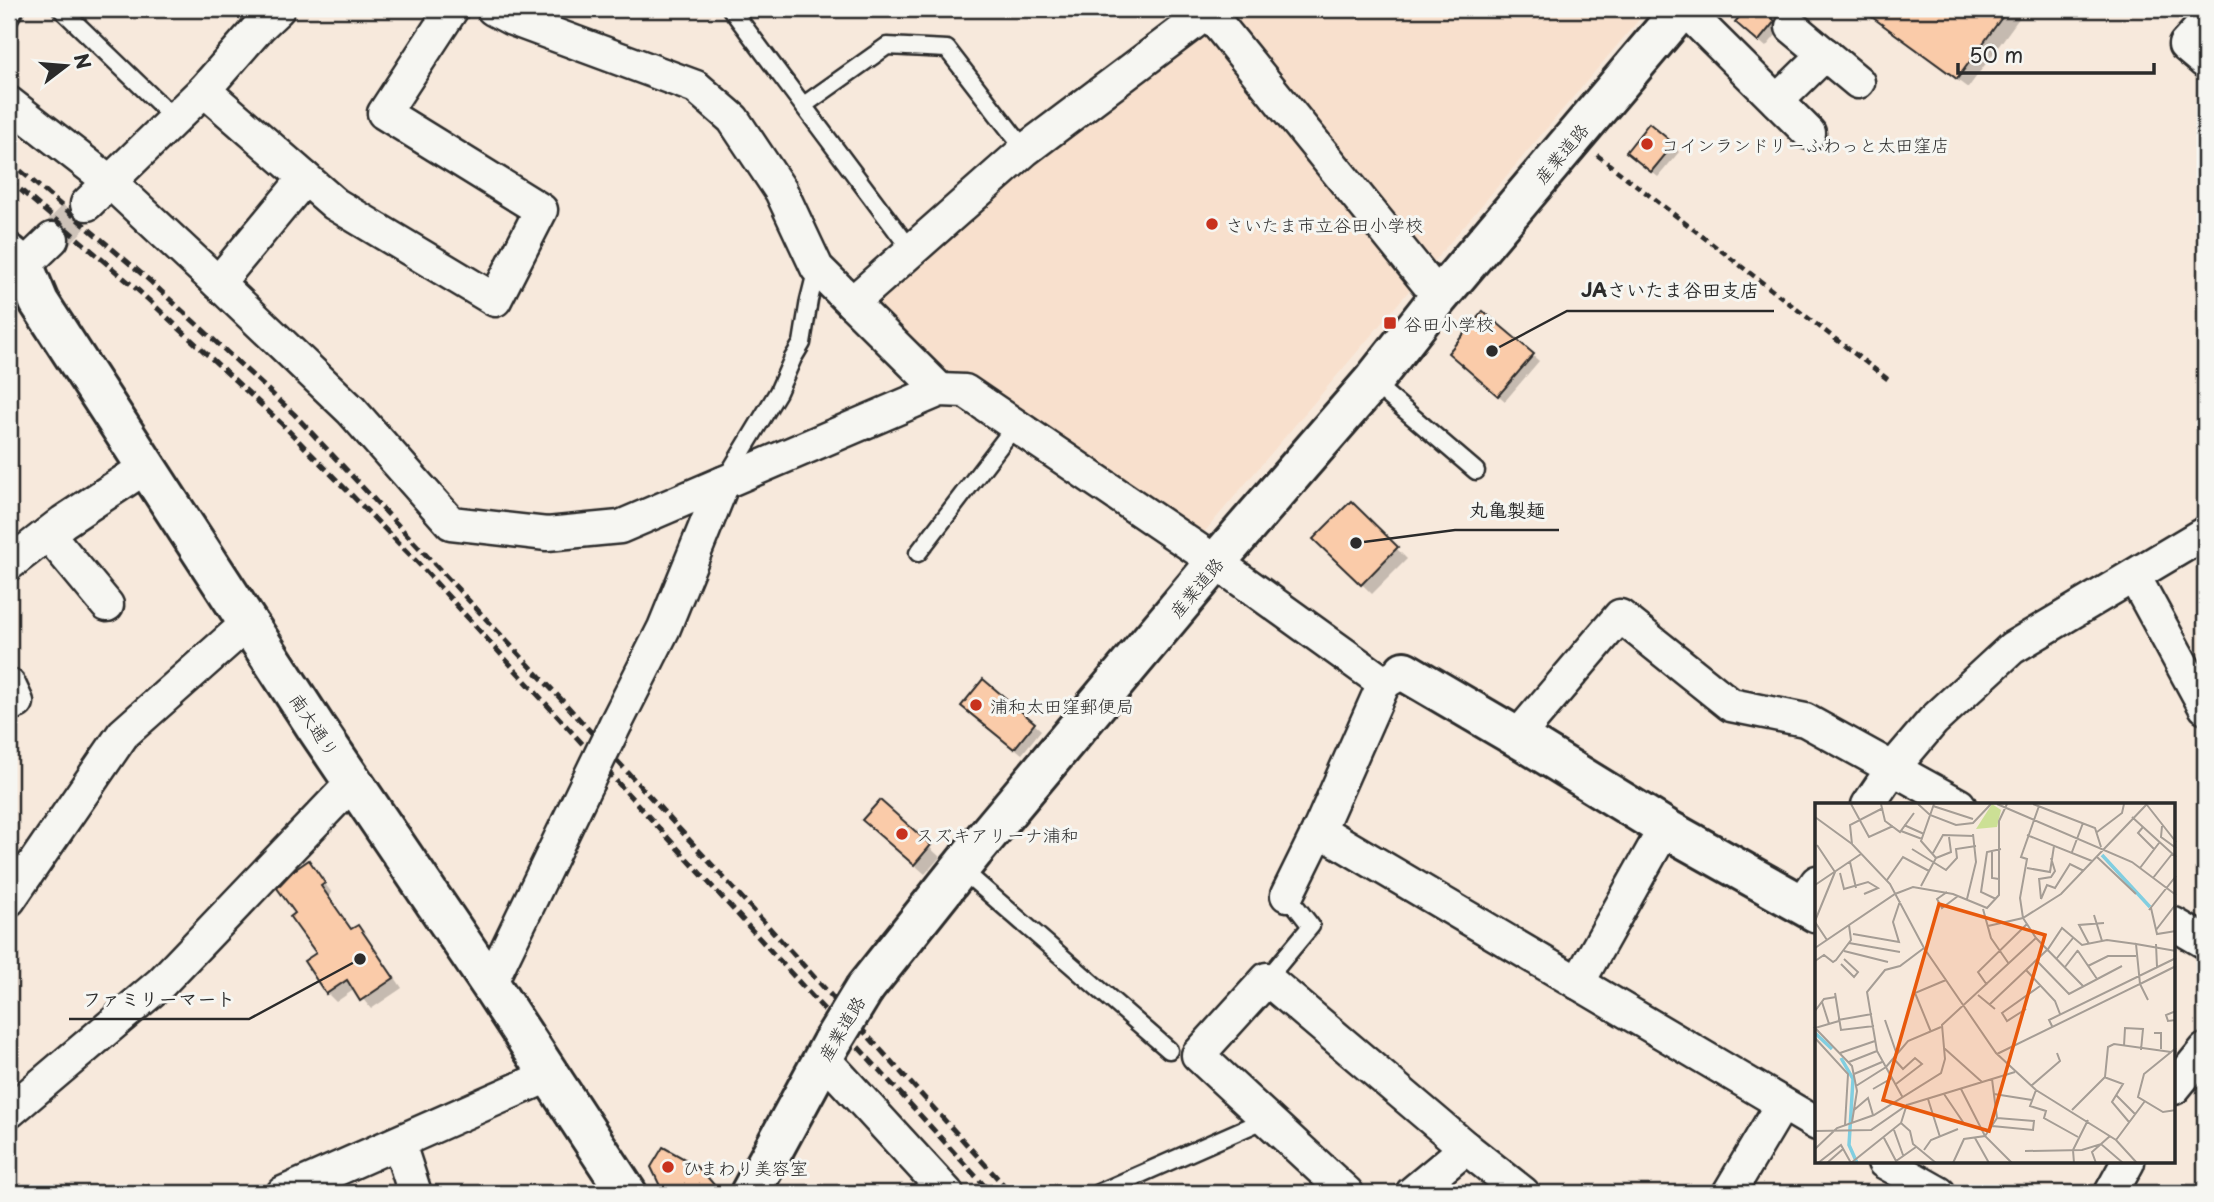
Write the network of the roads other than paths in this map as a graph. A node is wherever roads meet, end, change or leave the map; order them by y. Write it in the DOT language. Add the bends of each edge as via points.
graph roads {
  1 [pos="15,9"];
  2 [pos="61,9"];
  3 [pos="452,9"];
  4 [pos="731,9"];
  5 [pos="1683,9"];
  6 [pos="510,12"];
  7 [pos="260,14"];
  8 [pos="9,19"];
  9 [pos="2205,23"];
  10 [pos="1792,27"];
  11 [pos="1825,54"];
  12 [pos="2205,62"];
  13 [pos="1858,82"];
  14 [pos="204,90"];
  15 [pos="1777,101"];
  16 [pos="9,103"];
  17 [pos="804,105"];
  18 [pos="174,118"];
  19 [pos="1809,133"];
  20 [pos="1025,150"];
  21 [pos="305,178"];
  22 [pos="109,181"];
  23 [pos="87,204"];
  24 [pos="52,239"];
  25 [pos="911,250"];
  26 [pos="14,263"];
  27 [pos="817,268"];
  28 [pos="218,283"];
  29 [pos="1439,297"];
  30 [pos="852,303"];
  31 [pos="1372,382"];
  32 [pos="940,390"];
  33 [pos="1015,426"];
  34 [pos="146,467"];
  35 [pos="1476,471"];
  36 [pos="723,483"];
  37 [pos="2205,533"];
  38 [pos="48,534"];
  39 [pos="918,553"];
  40 [pos="1216,562"];
  41 [pos="9,564"];
  42 [pos="2134,576"];
  43 [pos="107,604"];
  44 [pos="247,623"];
  45 [pos="1394,677"];
  46 [pos="2205,707"];
  47 [pos="1517,737"];
  48 [pos="1893,768"];
  49 [pos="354,781"];
  50 [pos="1869,803"];
  51 [pos="1955,803"];
  52 [pos="1665,828"];
  53 [pos="1319,830"];
  54 [pos="960,869"];
  55 [pos="1287,895"];
  56 [pos="9,900"];
  57 [pos="1812,900"];
  58 [pos="2176,925"];
  59 [pos="2205,942"];
  60 [pos="1267,979"];
  61 [pos="1577,983"];
  62 [pos="491,984"];
  63 [pos="828,1050"];
  64 [pos="1169,1050"];
  65 [pos="2205,1050"];
  66 [pos="550,1075"];
  67 [pos="2176,1086"];
  68 [pos="1782,1104"];
  69 [pos="9,1112"];
  70 [pos="1266,1119"];
  71 [pos="1815,1123"];
  72 [pos="399,1144"];
  73 [pos="1466,1148"];
  74 [pos="1887,1164"];
  75 [pos="2127,1164"];
  76 [pos="1924,1190"];
  77 [pos="282,1193"];
  78 [pos="415,1193"];
  79 [pos="627,1193"];
  80 [pos="750,1193"];
  81 [pos="947,1193"];
  82 [pos="1098,1193"];
  83 [pos="1347,1193"];
  84 [pos="1412,1193"];
  85 [pos="1523,1193"];
  86 [pos="1729,1193"];
  87 [pos="2111,1193"];
  1 -- 8 [label="lane"];
  2 -- 18 [label="lane"];
  3 -- 21 [label="street" via="384,113 541,210 495,300 335,204"];
  4 -- 17 [label="lane"];
  5 -- 15 [label="street"];
  5 -- 29 [label="main road, 産業道路"];
  6 -- 27 [label="street" via="696,87 733,119 781,191"];
  7 -- 14 [label="street"];
  9 -- 12 [label="street" via="2185,45"];
  10 -- 11 [label="street"];
  11 -- 13 [label="street"];
  11 -- 15 [label="street"];
  14 -- 18 [label="street"];
  14 -- 21 [label="street"];
  15 -- 19 [label="street"];
  16 -- 22 [label="street"];
  17 -- 20 [label="lane" via="887,46 947,49"];
  17 -- 25 [label="lane"];
  18 -- 22 [label="street"];
  20 -- 25 [label="street"];
  20 -- 29 [label="street" via="1208,12"];
  21 -- 28 [label="street"];
  22 -- 23 [label="street"];
  22 -- 28 [label="street"];
  24 -- 26 [label="street"];
  25 -- 30 [label="street"];
  26 -- 34 [label="main road, 南大通り"];
  27 -- 30 [label="street"];
  27 -- 36 [label="lane" via="802,343"];
  28 -- 36 [label="street" via="351,410 451,523 547,534 620,527"];
  29 -- 31 [label="main road, 産業道路"];
  30 -- 32 [label="street"];
  31 -- 35 [label="lane"];
  31 -- 40 [label="main road, 産業道路"];
  32 -- 33 [label="street" via="965,391"];
  32 -- 36 [label="street"];
  33 -- 39 [label="lane"];
  33 -- 40 [label="street"];
  34 -- 38 [label="street"];
  34 -- 44 [label="main road, 南大通り"];
  36 -- 62 [label="street, bridge" via="664,628"];
  37 -- 42 [label="street"];
  38 -- 41 [label="street"];
  38 -- 43 [label="street"];
  40 -- 45 [label="street"];
  40 -- 54 [label="main road, 産業道路"];
  42 -- 46 [label="street"];
  42 -- 48 [label="street" via="2012,648 1933,721"];
  44 -- 49 [label="main road, 南大通り"];
  44 -- 56 [label="street" via="123,734"];
  45 -- 47 [label="main road"];
  45 -- 53 [label="street"];
  47 -- 48 [label="street" via="1620,616 1731,705 1805,720"];
  47 -- 52 [label="main road"];
  48 -- 50 [label="street"];
  48 -- 51 [label="street"];
  49 -- 62 [label="main road, 南大通り"];
  49 -- 69 [label="street" via="160,983"];
  52 -- 57 [label="main road"];
  52 -- 61 [label="street"];
  53 -- 55 [label="street"];
  53 -- 61 [label="street"];
  54 -- 63 [label="main road, 産業道路, bridge" via="865,988"];
  54 -- 64 [label="lane"];
  55 -- 60 [label="lane" via="1311,926"];
  58 -- 59 [label="street"];
  60 -- 70 [label="street" via="1198,1055"];
  60 -- 73 [label="street"];
  61 -- 68 [label="street"];
  62 -- 66 [label="main road, 南大通り"];
  63 -- 80 [label="main road, 産業道路"];
  63 -- 81 [label="street"];
  65 -- 67 [label="street"];
  66 -- 72 [label="street"];
  66 -- 79 [label="main road, 南大通り"];
  68 -- 71 [label="street"];
  68 -- 86 [label="street"];
  70 -- 82 [label="lane"];
  70 -- 83 [label="street"];
  72 -- 77 [label="street"];
  72 -- 78 [label="street"];
  73 -- 84 [label="street"];
  73 -- 85 [label="street"];
  74 -- 76 [label="street"];
  75 -- 87 [label="street"];
}
